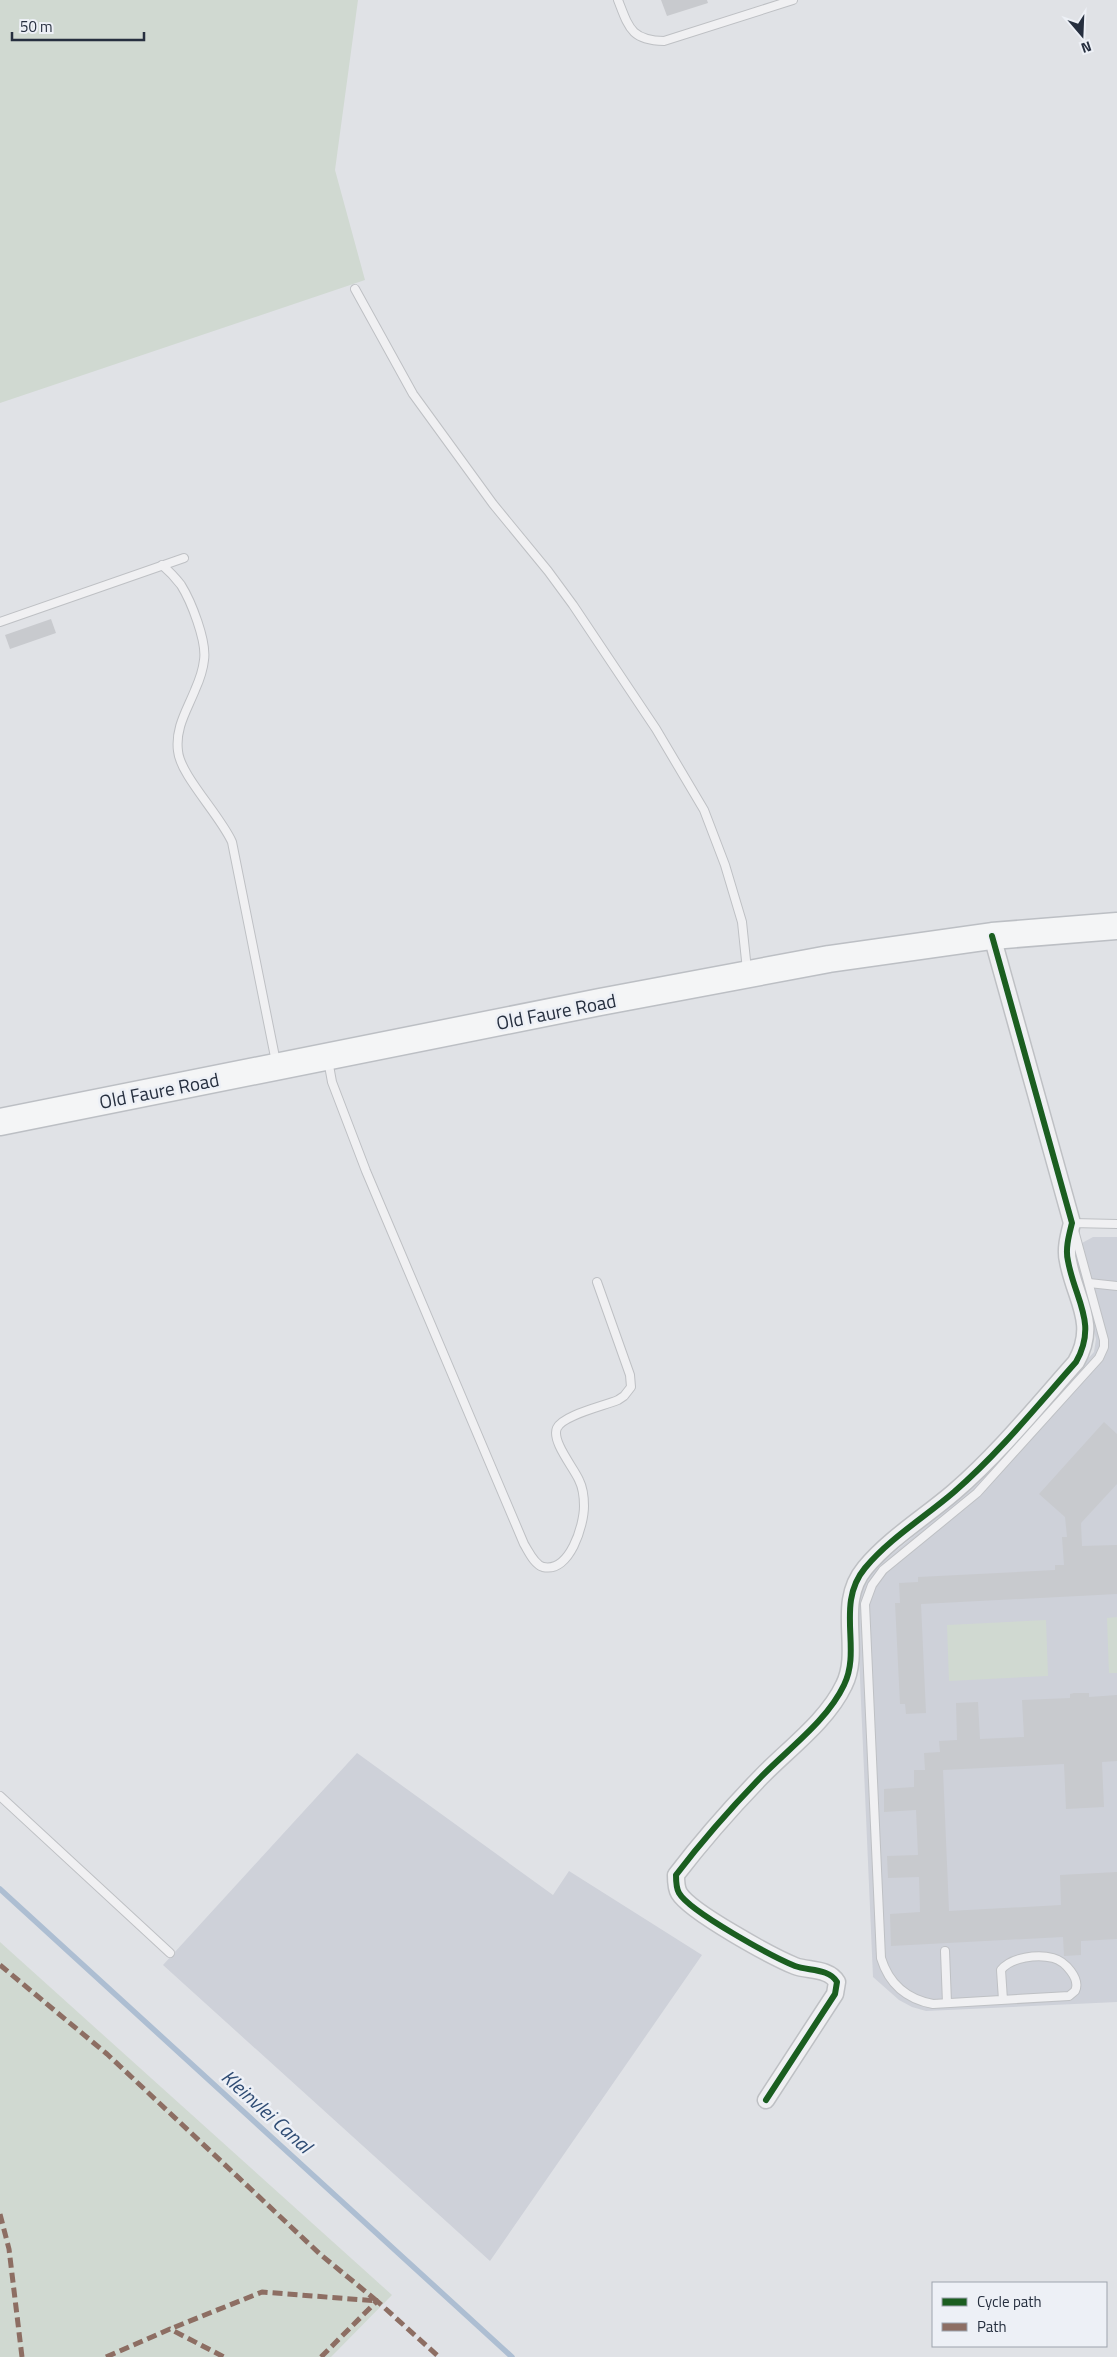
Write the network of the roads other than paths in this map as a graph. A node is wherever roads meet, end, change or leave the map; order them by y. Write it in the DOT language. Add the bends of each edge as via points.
graph roads {
  1 [pos="618,0"];
  2 [pos="793,0"];
  3 [pos="771,4"];
  4 [pos="354,289"];
  5 [pos="184,558"];
  6 [pos="162,565"];
  7 [pos="0,622"];
  8 [pos="1117,926"];
  9 [pos="992,936"];
  10 [pos="748,974"];
  11 [pos="327,1056"];
  12 [pos="277,1066"];
  13 [pos="0,1122"];
  14 [pos="1072,1222"];
  15 [pos="1117,1224"];
  16 [pos="597,1282"];
  17 [pos="1089,1284"];
  18 [pos="1117,1286"];
  19 [pos="0,1796"];
  20 [pos="945,1950"];
  21 [pos="170,1953"];
  22 [pos="1003,2000"];
  23 [pos="947,2003"];
  24 [pos="766,2100"];
  1 -- 3 [label="lane" via="629,28 644,40 655,41 674,40"];
  2 -- 3 [label="lane"];
  4 -- 10 [label="lane" via="413,394 574,605 656,729 704,810 742,922"];
  5 -- 6 [label="lane"];
  6 -- 7 [label="lane"];
  6 -- 12 [label="lane" via="173,575 187,597 203,640 204,660 182,720 178,752 181,765 226,827 232,842"];
  8 -- 9 [label="main road, Old Faure Road"];
  9 -- 10 [label="main road, Old Faure Road"];
  9 -- 14 [label="street"];
  10 -- 11 [label="main road, Old Faure Road"];
  11 -- 12 [label="main road, Old Faure Road"];
  11 -- 16 [label="lane" via="332,1082 366,1171 524,1544 542,1567 552,1567 562,1561 578,1540 584,1508 580,1481 560,1446 556,1432 558,1426 568,1418 618,1400 632,1386"];
  12 -- 13 [label="main road, Old Faure Road"];
  14 -- 15 [label="lane"];
  14 -- 17 [label="lane"];
  14 -- 24 [label="street" via="1067,1260 1087,1336 1076,1362 980,1467 864,1569 851,1594 845,1684 828,1710 759,1779 676,1875 679,1893 696,1908 776,1957 798,1967 831,1975 836,1982 835,1994"];
  17 -- 18 [label="lane"];
  17 -- 23 [label="lane" via="1104,1340 1099,1358 977,1493 883,1570 872,1585 865,1604 881,1958 889,1978 904,1993 923,2002"];
  19 -- 21 [label="lane"];
  20 -- 23 [label="lane"];
  22 -- 22 [label="lane" via="1070,1996 1075,1992 1076,1982 1070,1971 1052,1958 1018,1958 1001,1970"];
  22 -- 23 [label="lane"];
}
